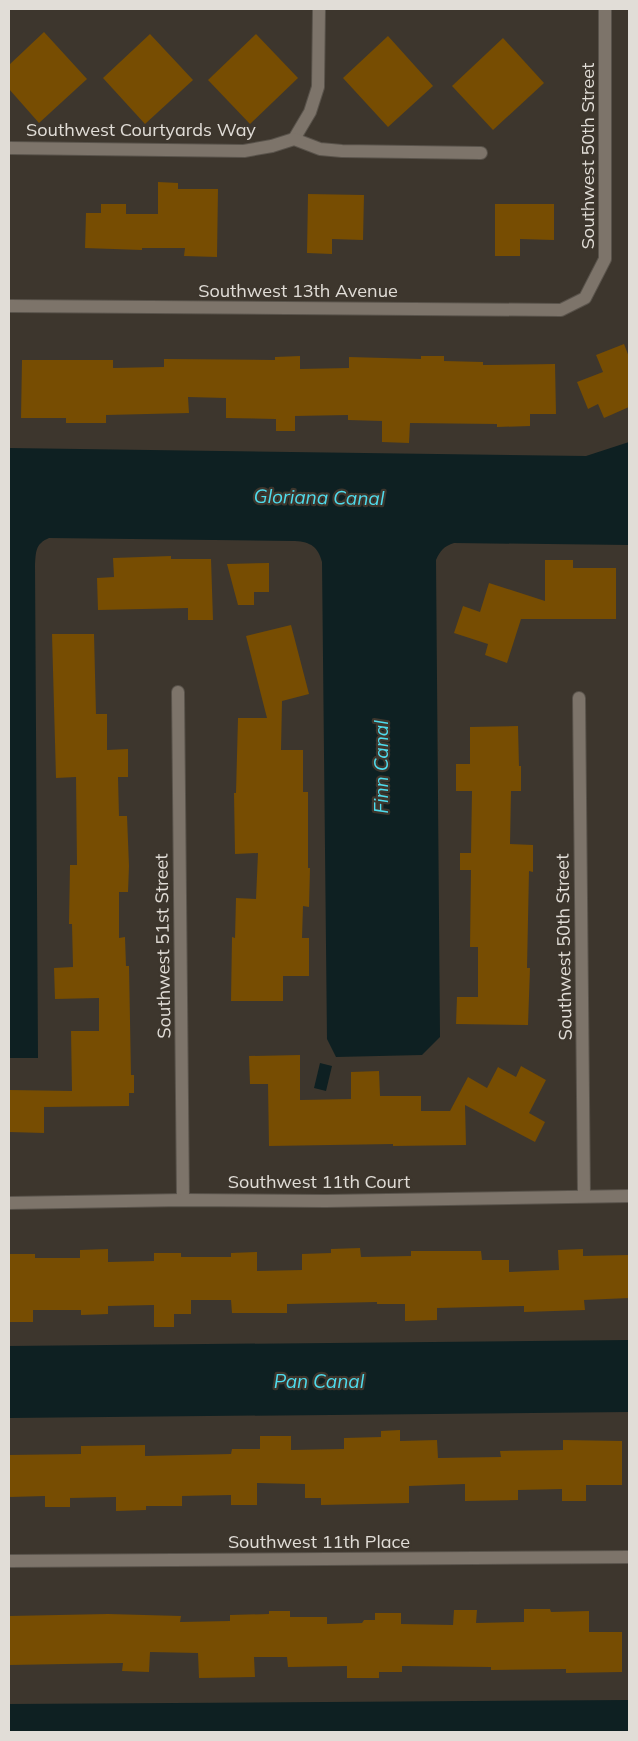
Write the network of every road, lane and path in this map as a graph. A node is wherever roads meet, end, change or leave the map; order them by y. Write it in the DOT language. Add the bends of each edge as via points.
graph roads {
  1 [pos="319,9"];
  2 [pos="605,9"];
  3 [pos="294,140"];
  4 [pos="9,148"];
  5 [pos="481,153"];
  6 [pos="585,298"];
  7 [pos="9,306"];
  8 [pos="178,692"];
  9 [pos="579,698"];
  10 [pos="584,1196"];
  11 [pos="629,1196"];
  12 [pos="183,1200"];
  13 [pos="9,1203"];
  14 [pos="629,1557"];
  15 [pos="9,1561"];
  1 -- 3 [label="street" via="318,87 310,112"];
  2 -- 6 [label="street, Southwest 50th Street" via="605,259"];
  3 -- 4 [label="street, Southwest Courtyards Way" via="244,151"];
  3 -- 5 [label="street" via="342,152"];
  6 -- 7 [label="street, Southwest 13th Avenue" via="560,310"];
  8 -- 12 [label="street, Southwest 51st Street"];
  9 -- 10 [label="street, Southwest 50th Street"];
  10 -- 11 [label="street, Southwest 11th Court"];
  10 -- 12 [label="street, Southwest 11th Court"];
  12 -- 13 [label="street, Southwest 11th Court"];
  14 -- 15 [label="street, Southwest 11th Place"];
}
